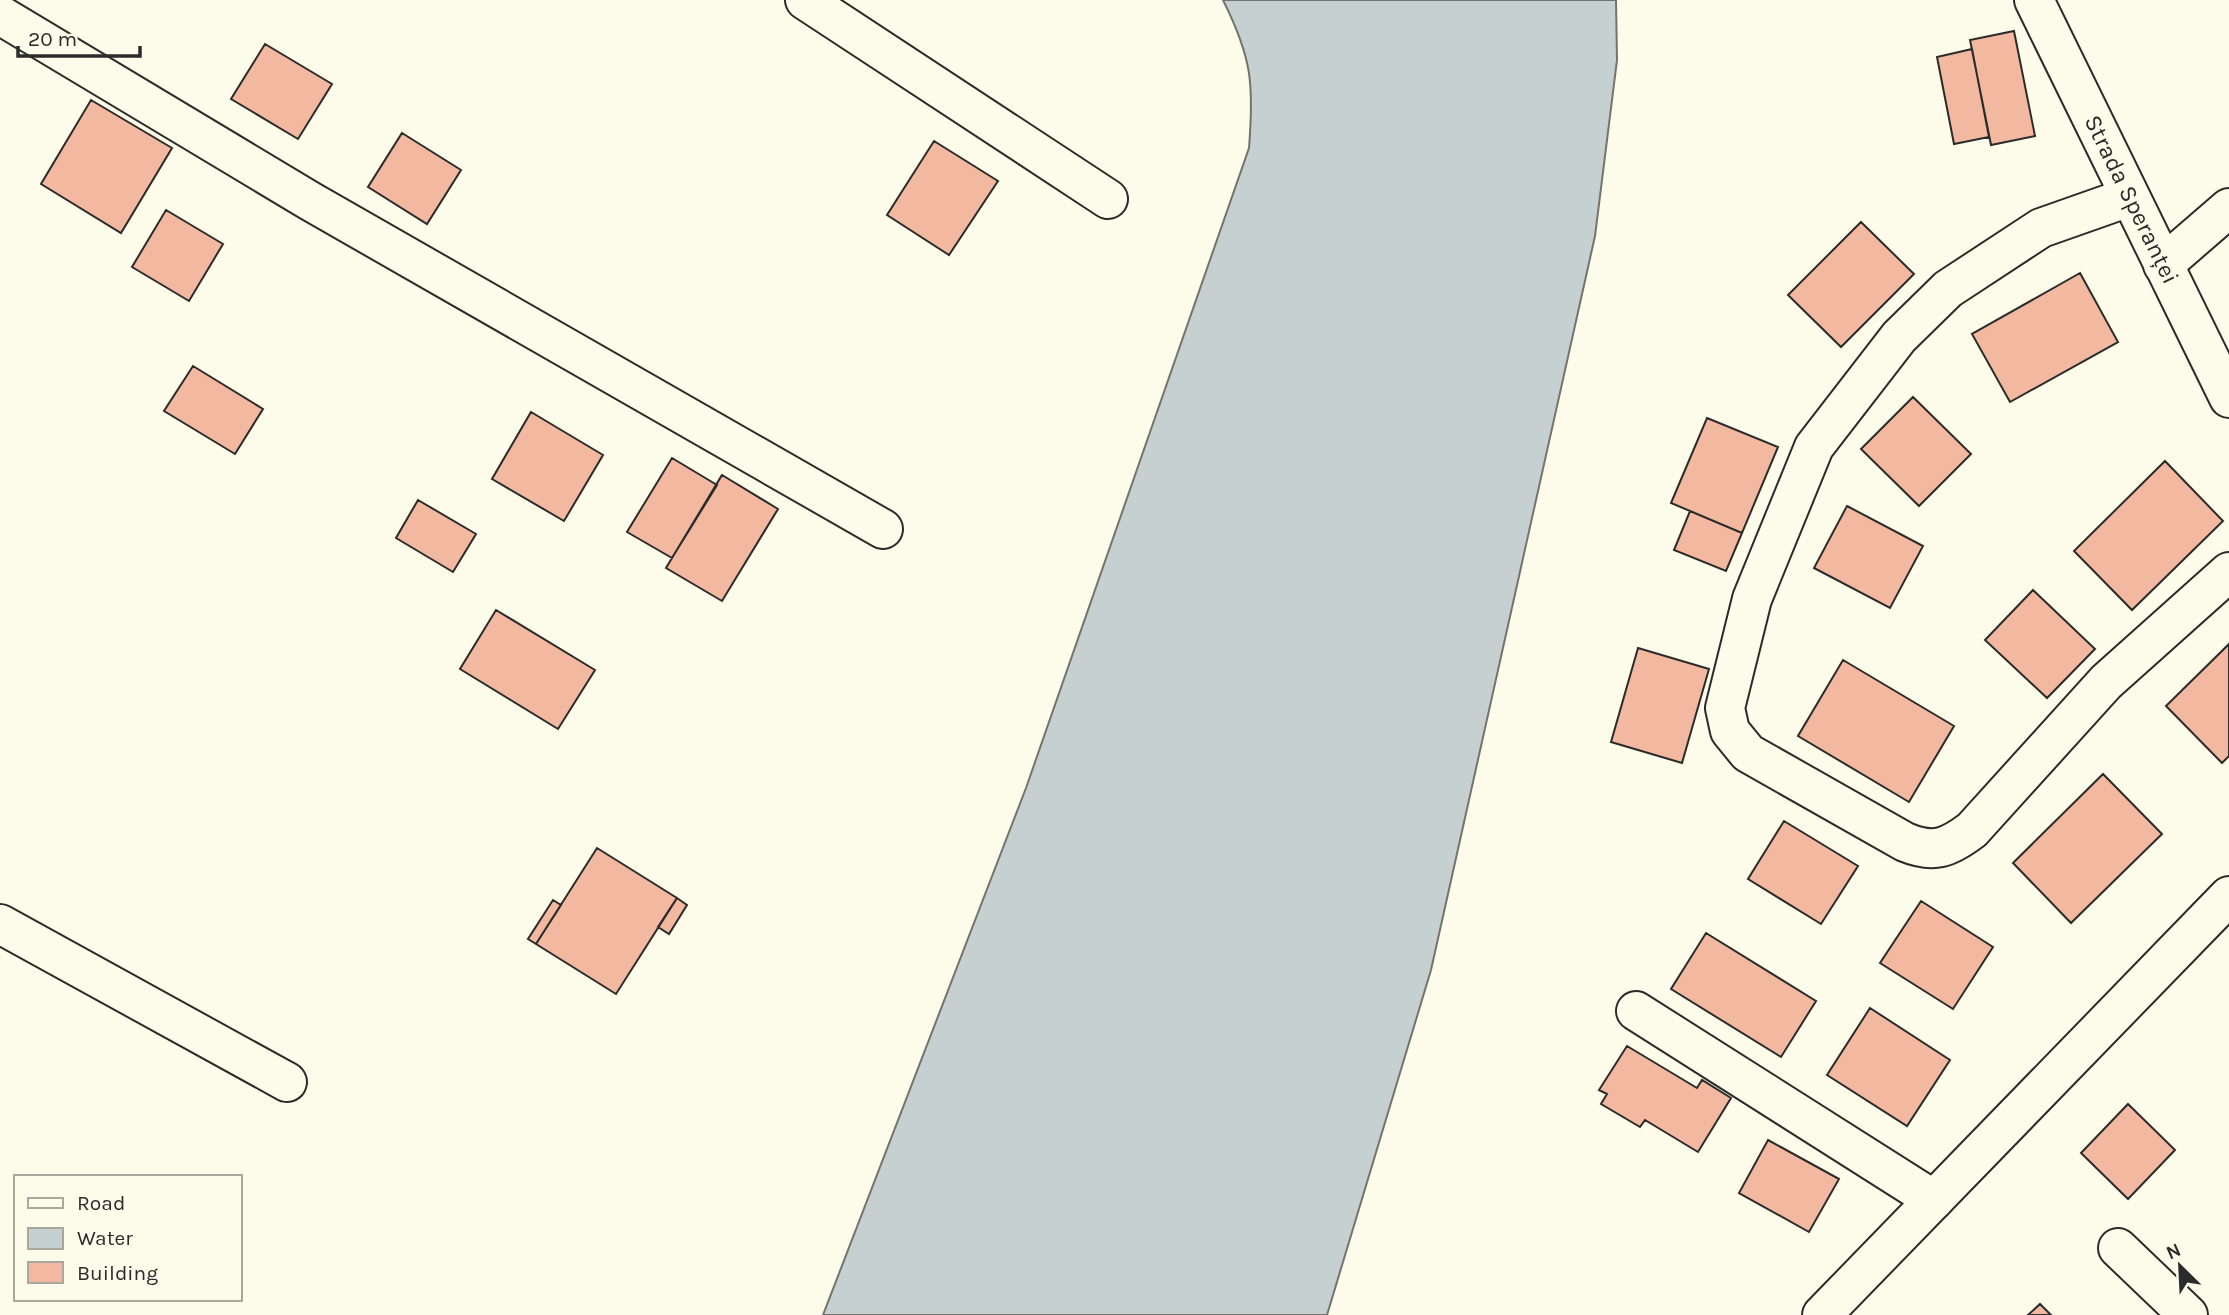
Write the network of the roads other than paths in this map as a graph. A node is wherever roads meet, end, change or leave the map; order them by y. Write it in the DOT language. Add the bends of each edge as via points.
graph roads {
  1 [pos="805,0"];
  2 [pos="2034,0"];
  3 [pos="0,15"];
  4 [pos="2129,197"];
  5 [pos="1108,199"];
  6 [pos="2229,208"];
  7 [pos="2163,265"];
  8 [pos="2229,398"];
  9 [pos="883,529"];
  10 [pos="2229,572"];
  11 [pos="2229,895"];
  12 [pos="0,924"];
  13 [pos="1636,1011"];
  14 [pos="287,1082"];
  15 [pos="1934,1200"];
  16 [pos="2118,1248"];
  17 [pos="1822,1315"];
  18 [pos="2188,1315"];
  1 -- 5 [label="street"];
  2 -- 4 [label="street, Strada Speranței"];
  3 -- 9 [label="street" via="310,201"];
  4 -- 7 [label="street, Strada Speranței"];
  4 -- 10 [label="street" via="2042,228 1948,289 1899,337 1814,447 1752,598 1725,708 1730,731 1748,753 1905,842 1938,850 1972,830 2106,682"];
  6 -- 7 [label="street"];
  7 -- 8 [label="street, Strada Speranței"];
  11 -- 15 [label="street"];
  12 -- 14 [label="street"];
  13 -- 15 [label="street"];
  15 -- 17 [label="street"];
  16 -- 18 [label="street"];
}
